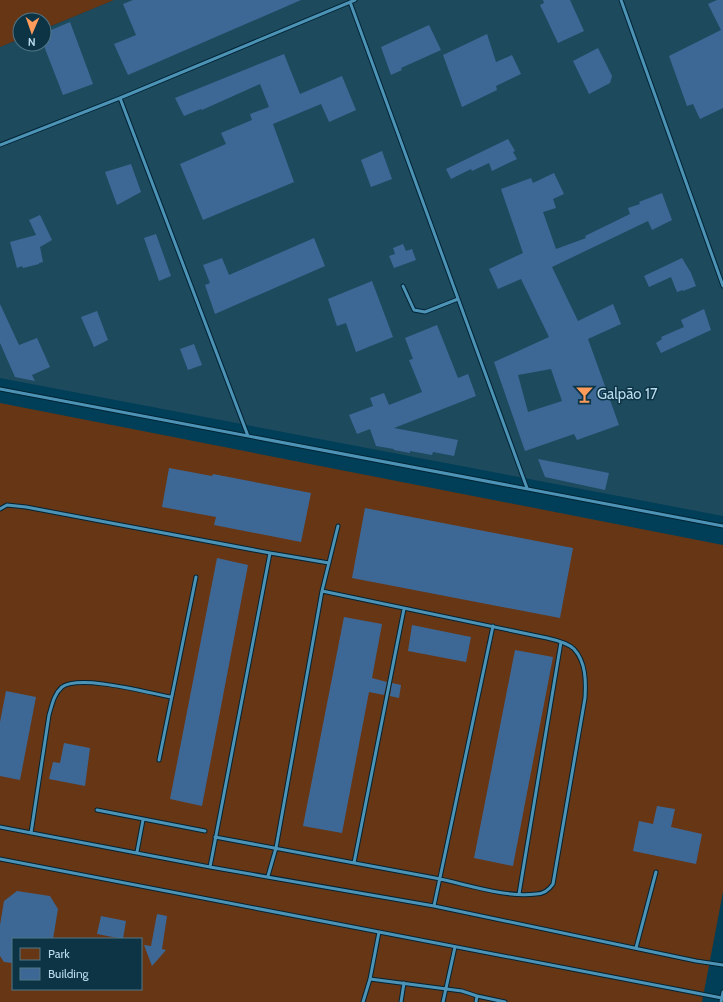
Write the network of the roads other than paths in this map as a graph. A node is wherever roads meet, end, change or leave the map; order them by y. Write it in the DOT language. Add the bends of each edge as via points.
graph roads {
  1 [pos="355,0"];
  2 [pos="621,0"];
  3 [pos="350,2"];
  4 [pos="120,98"];
  5 [pos="0,145"];
  6 [pos="403,286"];
  7 [pos="723,286"];
  8 [pos="458,299"];
  9 [pos="0,389"];
  10 [pos="248,436"];
  11 [pos="527,488"];
  12 [pos="0,509"];
  13 [pos="338,526"];
  14 [pos="723,526"];
  15 [pos="270,553"];
  16 [pos="329,562"];
  17 [pos="196,577"];
  18 [pos="322,591"];
  19 [pos="404,609"];
  20 [pos="493,626"];
  21 [pos="562,642"];
  22 [pos="171,697"];
  23 [pos="160,760"];
  24 [pos="97,810"];
  25 [pos="143,820"];
  26 [pos="0,826"];
  27 [pos="206,831"];
  28 [pos="31,833"];
  29 [pos="215,837"];
  30 [pos="276,848"];
  31 [pos="137,852"];
  32 [pos="0,859"];
  33 [pos="354,863"];
  34 [pos="210,867"];
  35 [pos="656,872"];
  36 [pos="268,876"];
  37 [pos="440,879"];
  38 [pos="519,894"];
  39 [pos="434,906"];
  40 [pos="379,932"];
  41 [pos="455,947"];
  42 [pos="636,948"];
  43 [pos="723,965"];
  44 [pos="370,979"];
  45 [pos="404,983"];
  46 [pos="446,989"];
  47 [pos="723,992"];
  48 [pos="477,996"];
  49 [pos="721,1000"];
  50 [pos="363,1002"];
  51 [pos="401,1002"];
  52 [pos="443,1002"];
  53 [pos="476,1002"];
  54 [pos="505,1002"];
  1 -- 3 [label="lane"];
  2 -- 7 [label="lane"];
  3 -- 4 [label="lane"];
  3 -- 8 [label="lane"];
  4 -- 5 [label="lane"];
  4 -- 10 [label="lane"];
  6 -- 8 [label="lane" via="414,310 425,312"];
  8 -- 11 [label="lane"];
  9 -- 10 [label="lane"];
  10 -- 11 [label="lane"];
  11 -- 14 [label="lane"];
  12 -- 15 [label="lane" via="7,505 26,507"];
  13 -- 16 [label="lane"];
  15 -- 16 [label="lane"];
  15 -- 29 [label="lane"];
  16 -- 18 [label="lane"];
  17 -- 22 [label="lane"];
  18 -- 19 [label="lane"];
  18 -- 30 [label="lane"];
  19 -- 20 [label="lane"];
  19 -- 33 [label="lane"];
  20 -- 21 [label="lane"];
  20 -- 37 [label="lane"];
  21 -- 38 [label="lane"];
  21 -- 38 [label="lane" via="574,649 585,670 585,698 553,884 543,893"];
  22 -- 23 [label="lane"];
  22 -- 28 [label="lane" via="79,682 61,688 49,715"];
  24 -- 25 [label="lane"];
  25 -- 27 [label="lane"];
  25 -- 31 [label="lane"];
  26 -- 28 [label="lane"];
  28 -- 31 [label="lane"];
  29 -- 30 [label="lane"];
  29 -- 34 [label="lane"];
  30 -- 33 [label="lane"];
  30 -- 36 [label="lane"];
  31 -- 34 [label="lane"];
  32 -- 40 [label="lane"];
  33 -- 37 [label="lane"];
  34 -- 36 [label="lane"];
  35 -- 42 [label="lane"];
  36 -- 39 [label="lane"];
  37 -- 38 [label="lane"];
  37 -- 39 [label="lane"];
  39 -- 42 [label="lane"];
  40 -- 41 [label="lane"];
  40 -- 44 [label="lane"];
  41 -- 46 [label="lane"];
  41 -- 49 [label="lane"];
  42 -- 43 [label="lane"];
  44 -- 45 [label="lane"];
  44 -- 50 [label="lane"];
  45 -- 46 [label="lane"];
  45 -- 51 [label="lane"];
  46 -- 48 [label="lane"];
  46 -- 52 [label="lane"];
  47 -- 49 [label="lane"];
  48 -- 53 [label="lane"];
  48 -- 54 [label="lane"];
}
